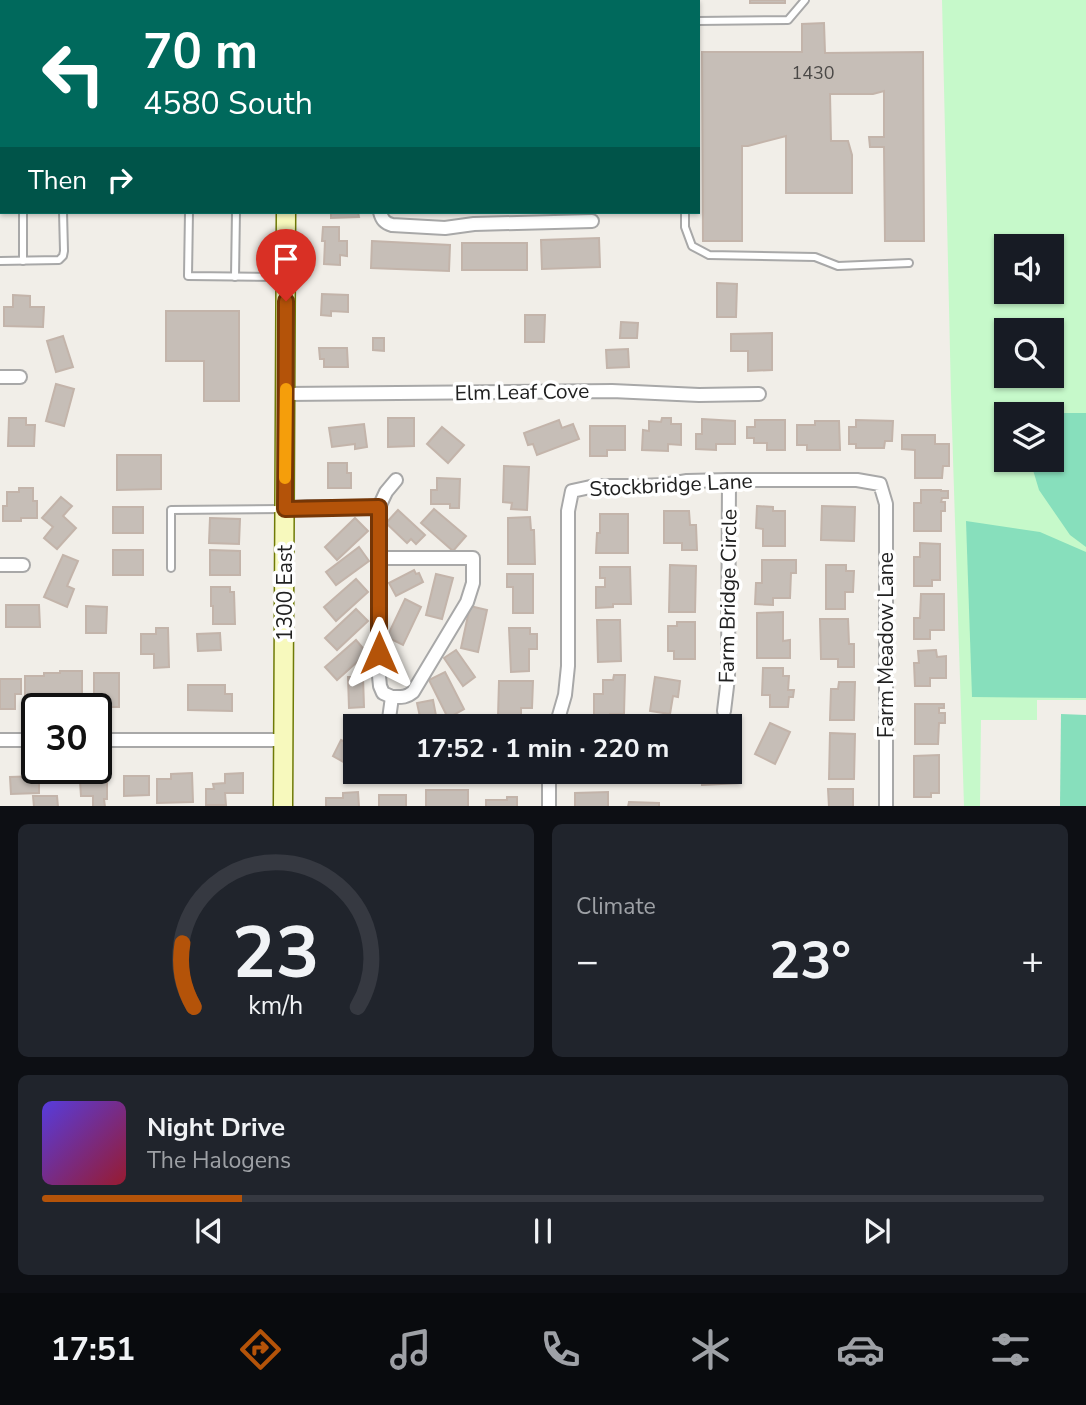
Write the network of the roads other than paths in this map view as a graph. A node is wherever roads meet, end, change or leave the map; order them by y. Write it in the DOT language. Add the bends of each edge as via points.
graph roads {
  1 [pos="805,0"];
  2 [pos="700,21"];
  3 [pos="23,214"];
  4 [pos="63,214"];
  5 [pos="189,214"];
  6 [pos="236,214"];
  7 [pos="286,214"];
  8 [pos="381,214"];
  9 [pos="685,214"];
  10 [pos="551,217"];
  11 [pos="592,221"];
  12 [pos="0,261"];
  13 [pos="23,261"];
  14 [pos="909,263"];
  15 [pos="234,277"];
  16 [pos="286,277"];
  17 [pos="0,377"];
  18 [pos="20,377"];
  19 [pos="286,394"];
  20 [pos="759,394"];
  21 [pos="396,480"];
  22 [pos="729,480"];
  23 [pos="880,484"];
  24 [pos="379,507"];
  25 [pos="285,509"];
  26 [pos="379,558"];
  27 [pos="0,565"];
  28 [pos="23,565"];
  29 [pos="171,568"];
  30 [pos="392,697"];
  31 [pos="724,711"];
  32 [pos="390,714"];
  33 [pos="559,714"];
  34 [pos="0,740"];
  35 [pos="21,740"];
  36 [pos="112,740"];
  37 [pos="284,740"];
  38 [pos="549,784"];
  39 [pos="283,806"];
  40 [pos="549,806"];
  41 [pos="886,806"];
  1 -- 2 [label="lane" via="788,20"];
  3 -- 13 [label="lane"];
  4 -- 13 [label="lane" via="63,256"];
  5 -- 15 [label="lane" via="188,276"];
  6 -- 15 [label="lane"];
  7 -- 16 [label="main road, 1300 East"];
  8 -- 10 [label="street" via="393,225 445,228"];
  9 -- 14 [label="lane" via="692,246 709,255 815,257 838,266"];
  10 -- 11 [label="street"];
  12 -- 13 [label="lane"];
  15 -- 16 [label="lane"];
  16 -- 19 [label="main road, 1300 East"];
  17 -- 18 [label="street"];
  19 -- 20 [label="street, Elm Leaf Cove"];
  19 -- 25 [label="main road, 1300 East"];
  21 -- 24 [label="street"];
  22 -- 23 [label="street, Stockbridge Lane"];
  22 -- 31 [label="street, Farm Bridge Circle"];
  22 -- 33 [label="street, Stockbridge Lane" via="572,491 568,512 568,666"];
  23 -- 41 [label="street, Farm Meadow Lane" via="886,504"];
  24 -- 25 [label="street"];
  24 -- 26 [label="street"];
  25 -- 29 [label="lane" via="171,510"];
  25 -- 37 [label="main road, 1300 East"];
  26 -- 30 [label="street" via="380,686"];
  26 -- 30 [label="street" via="473,558 471,592 460,612 413,692"];
  27 -- 28 [label="street"];
  30 -- 32 [label="street"];
  34 -- 35 [label="street"];
  36 -- 37 [label="street"];
  37 -- 39 [label="main road, 1300 East"];
  38 -- 40 [label="street"];
}
